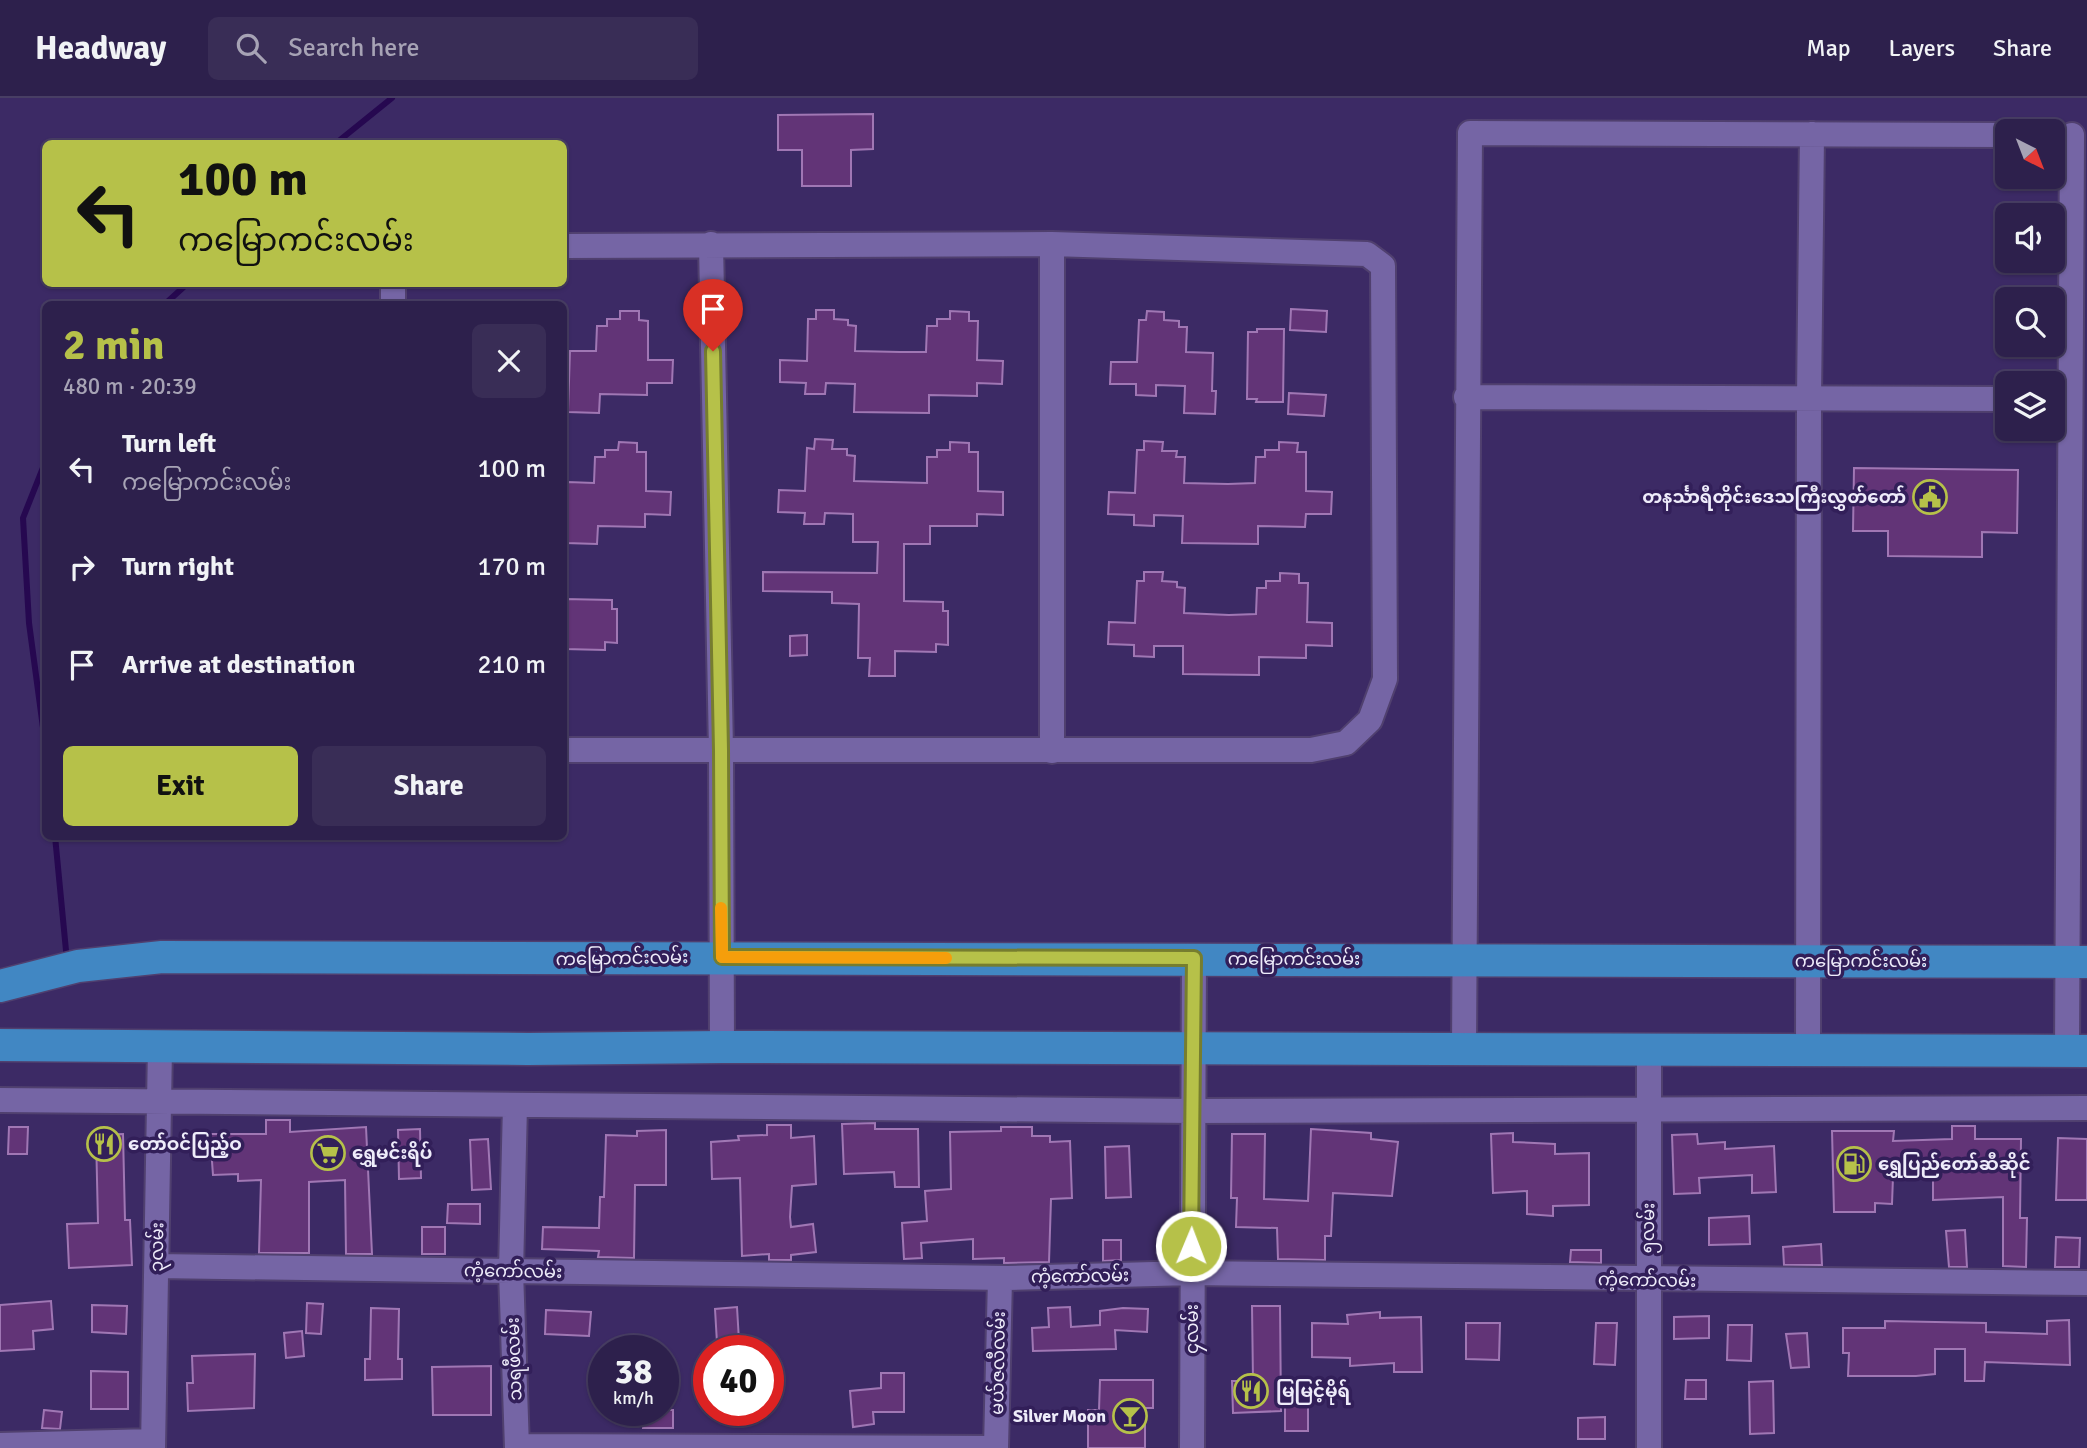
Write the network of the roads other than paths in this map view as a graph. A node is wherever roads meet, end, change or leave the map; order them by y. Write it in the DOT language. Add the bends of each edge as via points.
graph roads {
  1 [pos="1812,134"];
  2 [pos="1995,135"];
  3 [pos="2071,135"];
  4 [pos="711,244"];
  5 [pos="1052,244"];
  6 [pos="567,246"];
  7 [pos="1466,397"];
  8 [pos="1809,398"];
  9 [pos="1995,399"];
  10 [pos="2069,399"];
  11 [pos="567,750"];
  12 [pos="721,750"];
  13 [pos="1052,751"];
  14 [pos="722,957"];
  15 [pos="1194,958"];
  16 [pos="1464,959"];
  17 [pos="1808,962"];
  18 [pos="2078,962"];
  19 [pos="0,986"];
  20 [pos="0,1045"];
  21 [pos="160,1047"];
  22 [pos="722,1047"];
  23 [pos="1193,1048"];
  24 [pos="1464,1049"];
  25 [pos="1649,1050"];
  26 [pos="1808,1051"];
  27 [pos="2077,1051"];
  28 [pos="0,1100"];
  29 [pos="160,1102"];
  30 [pos="515,1105"];
  31 [pos="2087,1108"];
  32 [pos="1649,1110"];
  33 [pos="1192,1111"];
  34 [pos="157,1266"];
  35 [pos="511,1271"];
  36 [pos="1191,1273"];
  37 [pos="1000,1278"];
  38 [pos="1647,1280"];
  39 [pos="2087,1283"];
  40 [pos="0,1445"];
  41 [pos="153,1445"];
  42 [pos="517,1447"];
  43 [pos="996,1448"];
  44 [pos="1192,1448"];
  45 [pos="1649,1448"];
  1 -- 2 [label="street"];
  1 -- 7 [label="street" via="1470,133"];
  1 -- 8 [label="street"];
  3 -- 10 [label="street"];
  4 -- 5 [label="street"];
  4 -- 6 [label="street"];
  4 -- 12 [label="street"];
  5 -- 13 [label="street"];
  5 -- 13 [label="street" via="1367,254 1382,266 1385,679 1370,720 1346,743 1311,750"];
  7 -- 8 [label="street"];
  7 -- 16 [label="street"];
  8 -- 9 [label="street"];
  8 -- 17 [label="street"];
  10 -- 18 [label="street"];
  11 -- 12 [label="street"];
  12 -- 13 [label="street"];
  12 -- 14 [label="street"];
  14 -- 15 [label="main road, ကမြောကင်းလမ်း"];
  14 -- 19 [label="main road, ကမြောကင်းလမ်း" via="162,957 65,969"];
  14 -- 22 [label="street"];
  15 -- 16 [label="main road, ကမြောကင်းလမ်း"];
  15 -- 23 [label="street, ၄လမ်း"];
  16 -- 17 [label="main road, ကမြောကင်းလမ်း"];
  16 -- 24 [label="street"];
  17 -- 18 [label="main road, ကမြောကင်းလမ်း"];
  17 -- 26 [label="street"];
  18 -- 27 [label="street"];
  20 -- 21 [label="main road"];
  21 -- 22 [label="main road"];
  21 -- 29 [label="street, ၃လမ်း"];
  22 -- 23 [label="main road"];
  23 -- 24 [label="main road"];
  23 -- 33 [label="street, ၄လမ်း"];
  24 -- 25 [label="main road"];
  25 -- 26 [label="main road"];
  25 -- 32 [label="street, ၅လမ်း"];
  26 -- 27 [label="main road"];
  28 -- 29 [label="street"];
  29 -- 30 [label="street"];
  29 -- 34 [label="street, ၃လမ်း"];
  30 -- 33 [label="street"];
  30 -- 35 [label="street, သရဖီလမ်း"];
  31 -- 32 [label="street"];
  32 -- 33 [label="street"];
  32 -- 38 [label="street, ၅လမ်း"];
  33 -- 36 [label="street, ၄လမ်း"];
  34 -- 35 [label="street, ကံ့ကော်လမ်း"];
  34 -- 41 [label="street, ၃လမ်း"];
  35 -- 37 [label="street, ကံ့ကော်လမ်း"];
  35 -- 42 [label="street, သရဖီလမ်း"];
  36 -- 37 [label="street, ကံ့ကော်လမ်း"];
  36 -- 38 [label="street, ကံ့ကော်လမ်း"];
  36 -- 44 [label="street, ၄လမ်း"];
  37 -- 43 [label="street, မယ်ဇလီလမ်း"];
  38 -- 39 [label="street, ကံ့ကော်လမ်း"];
  38 -- 45 [label="street, ၅လမ်း"];
  40 -- 41 [label="street"];
  42 -- 43 [label="street, သရဖီလမ်း"];
}
